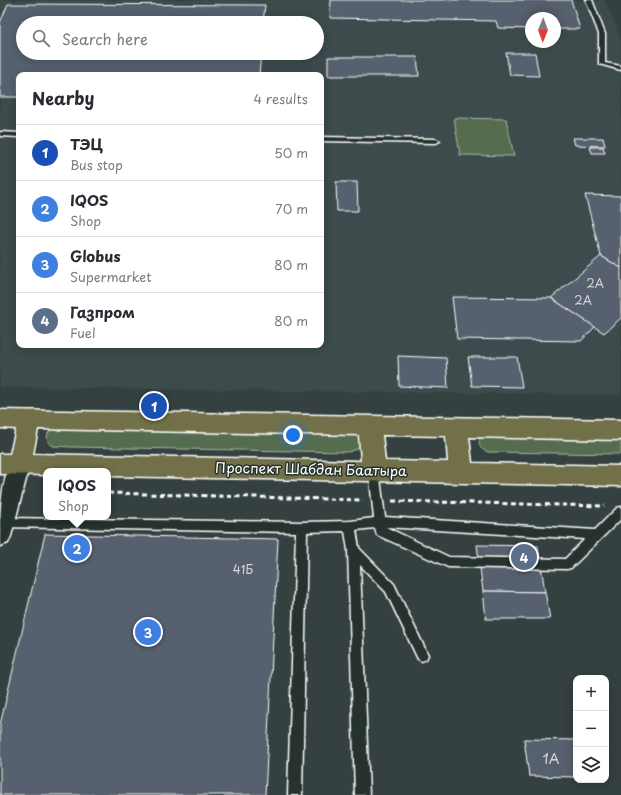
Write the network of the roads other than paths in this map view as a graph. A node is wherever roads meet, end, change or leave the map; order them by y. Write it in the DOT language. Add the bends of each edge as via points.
graph roads {
  1 [pos="589,0"];
  2 [pos="621,68"];
  3 [pos="0,134"];
  4 [pos="16,135"];
  5 [pos="324,139"];
  6 [pos="436,141"];
  7 [pos="0,419"];
  8 [pos="29,419"];
  9 [pos="370,427"];
  10 [pos="457,427"];
  11 [pos="621,430"];
  12 [pos="9,464"];
  13 [pos="374,471"];
  14 [pos="461,473"];
  15 [pos="621,476"];
  16 [pos="621,512"];
  17 [pos="380,522"];
  18 [pos="350,526"];
  19 [pos="302,527"];
  20 [pos="2,529"];
  21 [pos="597,535"];
  22 [pos="354,550"];
  23 [pos="422,655"];
  24 [pos="295,795"];
  25 [pos="362,795"];
  1 -- 2 [label="lane" via="602,34 602,64"];
  3 -- 4 [label="lane"];
  5 -- 6 [label="lane"];
  7 -- 8 [label="main road"];
  8 -- 9 [label="main road"];
  8 -- 12 [label="main road"];
  9 -- 10 [label="main road"];
  9 -- 13 [label="main road"];
  10 -- 11 [label="main road"];
  10 -- 14 [label="main road"];
  12 -- 13 [label="main road, Проспект Шабдан Баатыра"];
  12 -- 20 [label="street"];
  13 -- 14 [label="main road, Проспект Шабдан Баатыра"];
  13 -- 17 [label="lane"];
  14 -- 15 [label="main road, Проспект Шабдан Баатыра"];
  16 -- 21 [label="lane"];
  17 -- 18 [label="lane"];
  17 -- 21 [label="lane"];
  17 -- 21 [label="lane" via="380,531 448,562 567,564"];
  18 -- 19 [label="lane"];
  18 -- 22 [label="lane"];
  19 -- 20 [label="lane"];
  19 -- 24 [label="lane"];
  22 -- 23 [label="lane" via="390,588"];
  22 -- 25 [label="lane"];
}
